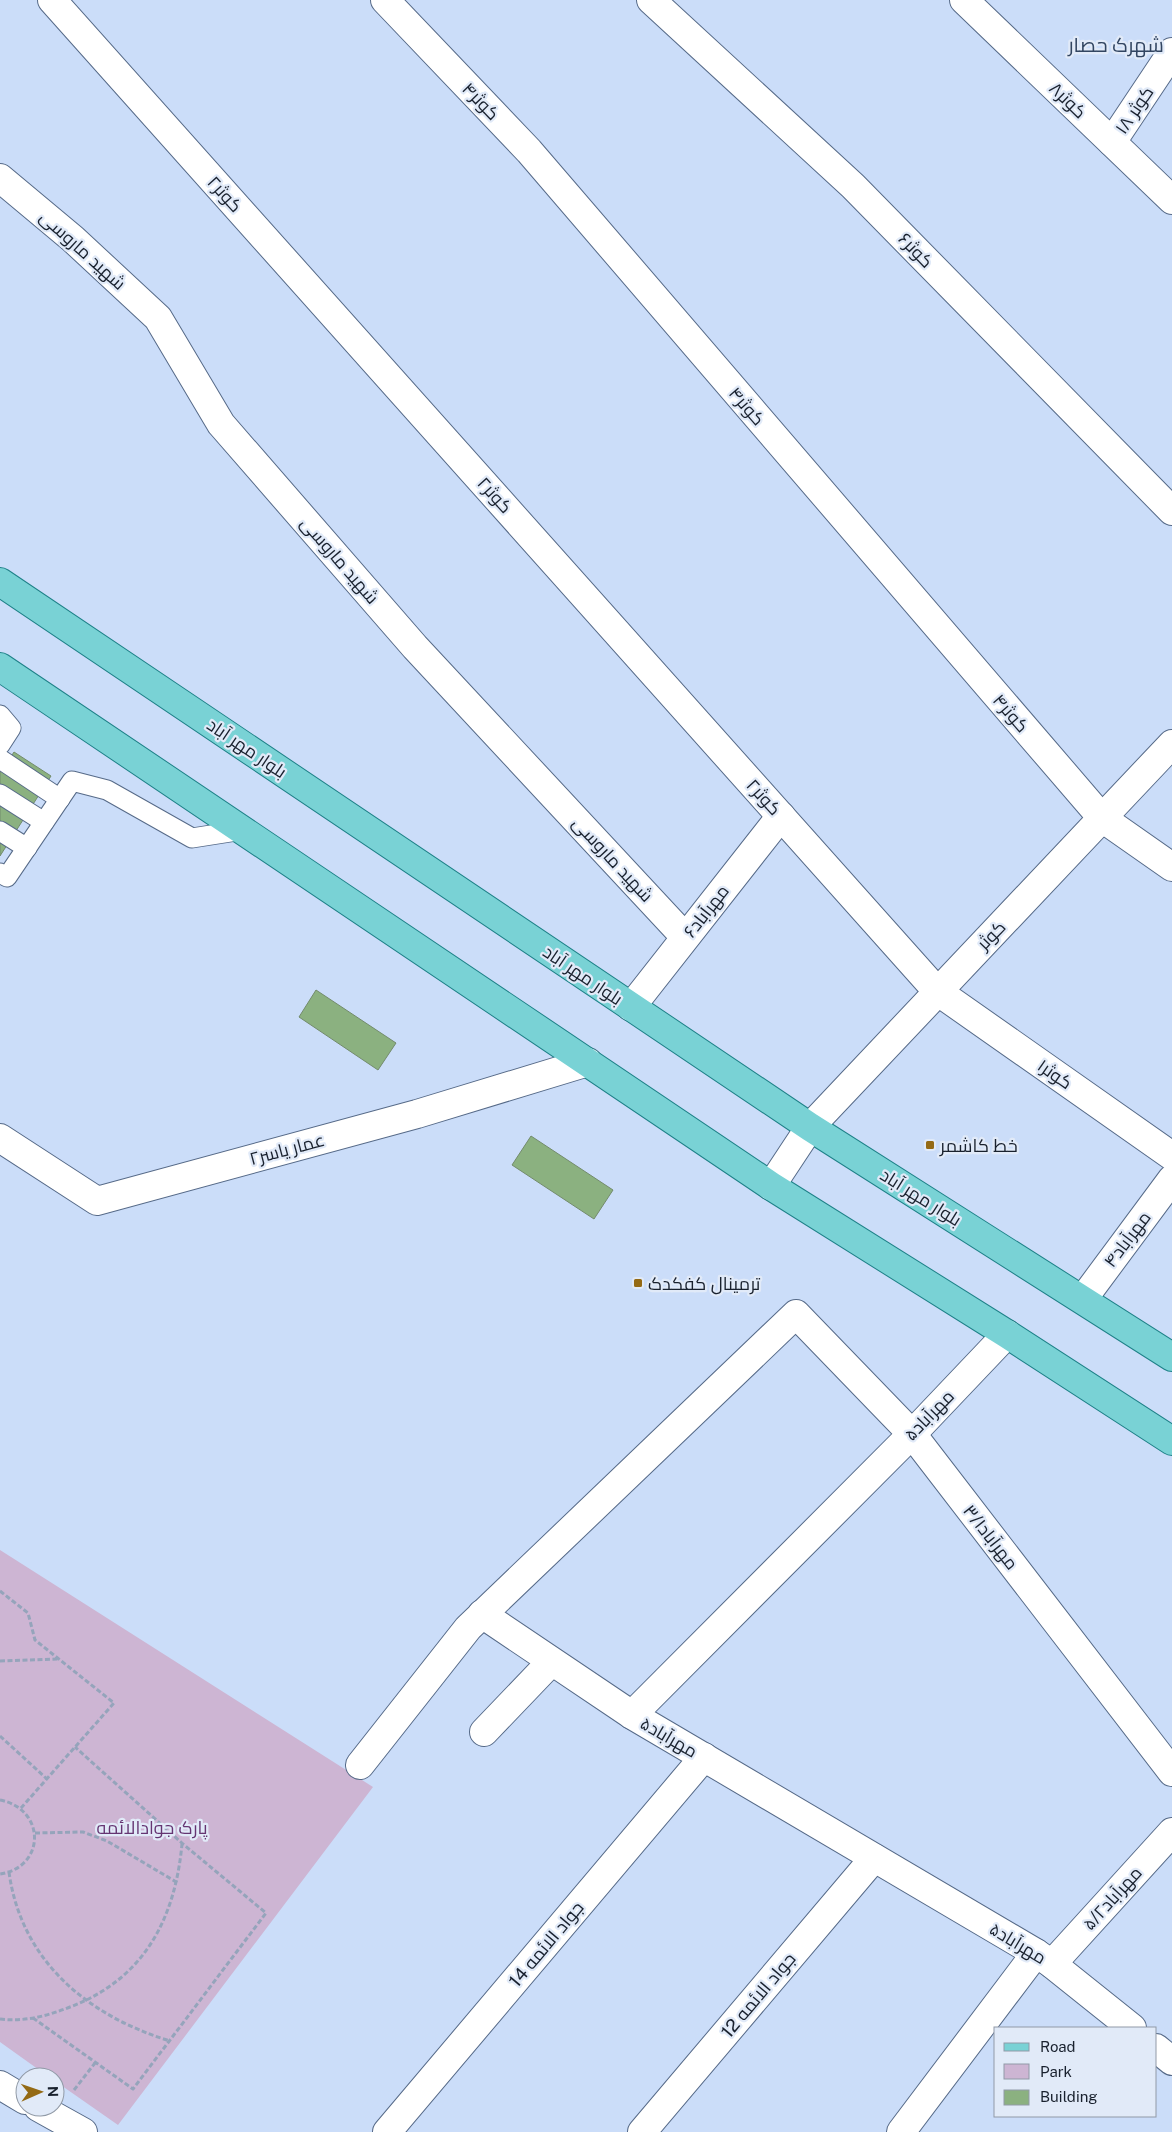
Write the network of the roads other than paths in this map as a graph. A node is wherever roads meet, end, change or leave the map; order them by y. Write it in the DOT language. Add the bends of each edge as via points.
graph roads {
  1 [pos="52,0"];
  2 [pos="385,0"];
  3 [pos="651,0"];
  4 [pos="964,0"];
  5 [pos="1172,52"];
  6 [pos="1112,142"];
  7 [pos="1,180"];
  8 [pos="1172,200"];
  9 [pos="1172,511"];
  10 [pos="0,582"];
  11 [pos="0,667"];
  12 [pos="0,715"];
  13 [pos="1172,744"];
  14 [pos="0,745"];
  15 [pos="0,760"];
  16 [pos="0,794"];
  17 [pos="60,799"];
  18 [pos="781,816"];
  19 [pos="1102,818"];
  20 [pos="44,822"];
  21 [pos="243,830"];
  22 [pos="0,831"];
  23 [pos="27,848"];
  24 [pos="1172,867"];
  25 [pos="0,873"];
  26 [pos="685,937"];
  27 [pos="937,991"];
  28 [pos="631,1007"];
  29 [pos="588,1062"];
  30 [pos="810,1127"];
  31 [pos="0,1138"];
  32 [pos="1172,1156"];
  33 [pos="1172,1179"];
  34 [pos="771,1186"];
  35 [pos="1083,1299"];
  36 [pos="1007,1334"];
  37 [pos="1172,1357"];
  38 [pos="912,1434"];
  39 [pos="1172,1441"];
  40 [pos="482,1614"];
  41 [pos="551,1662"];
  42 [pos="632,1715"];
  43 [pos="484,1732"];
  44 [pos="704,1757"];
  45 [pos="360,1765"];
  46 [pos="1172,1772"];
  47 [pos="1172,1832"];
  48 [pos="874,1858"];
  49 [pos="1044,1959"];
  50 [pos="1131,2027"];
  51 [pos="1157,2049"];
  52 [pos="1172,2061"];
  53 [pos="0,2086"];
  54 [pos="15,2094"];
  55 [pos="56,2117"];
  56 [pos="83,2132"];
  57 [pos="387,2132"];
  58 [pos="642,2132"];
  59 [pos="901,2132"];
  1 -- 18 [label="street, کوثر۲"];
  2 -- 19 [label="street, کوثر۴" via="528,151"];
  3 -- 9 [label="street, کوثر۶" via="853,186"];
  4 -- 6 [label="street, کوثر۸"];
  5 -- 6 [label="street, کوثر ۱۸"];
  6 -- 8 [label="street, کوثر۸"];
  7 -- 26 [label="street, شهید ماروسی" via="73,239 158,318 221,424 415,647"];
  10 -- 28 [label="main road, بلوار مهر آباد"];
  11 -- 21 [label="main road"];
  12 -- 14 [label="lane" via="11,728"];
  13 -- 19 [label="street, کوثر"];
  15 -- 17 [label="lane"];
  16 -- 20 [label="lane"];
  17 -- 20 [label="lane"];
  17 -- 21 [label="lane" via="72,781 107,790 192,838"];
  18 -- 26 [label="street, مهرآباد۶"];
  18 -- 27 [label="street, کوثر۲"];
  19 -- 24 [label="street, کوثر۴"];
  19 -- 27 [label="street, کوثر"];
  20 -- 23 [label="lane"];
  21 -- 29 [label="main road"];
  22 -- 23 [label="lane"];
  23 -- 25 [label="lane" via="7,877"];
  26 -- 28 [label="street, مهرآباد۶"];
  27 -- 30 [label="street, کوثر"];
  27 -- 32 [label="street, کوثر۱"];
  28 -- 30 [label="main road, بلوار مهر آباد"];
  29 -- 31 [label="street, عمار یاسر۲" via="417,1114 97,1201"];
  29 -- 34 [label="main road"];
  30 -- 34 [label="street, کوثر"];
  30 -- 35 [label="main road, بلوار مهر آباد"];
  33 -- 35 [label="street, مهرآباد۴"];
  34 -- 36 [label="main road"];
  35 -- 37 [label="main road, بلوار مهر آباد"];
  36 -- 38 [label="street, مهرآباد۵"];
  36 -- 39 [label="main road"];
  38 -- 40 [label="street, مهرآباد۳/۱" via="796,1314"];
  38 -- 42 [label="street, مهرآباد۵"];
  38 -- 46 [label="street, مهرآباد۳/۱"];
  40 -- 41 [label="street"];
  40 -- 45 [label="street"];
  41 -- 42 [label="street"];
  41 -- 43 [label="street"];
  42 -- 44 [label="street, مهرآباد۵"];
  44 -- 48 [label="street, مهرآباد۵"];
  44 -- 57 [label="street, جواد الائمه 14"];
  47 -- 49 [label="street, مهرآباد۵/۲"];
  48 -- 49 [label="street, مهرآباد۵"];
  48 -- 58 [label="street, جواد الائمه 12"];
  49 -- 50 [label="street, مهرآباد۵"];
  49 -- 59 [label="street, مهرآباد۵/۲"];
  51 -- 52 [label="street"];
  53 -- 54 [label="street"];
  55 -- 56 [label="street"];
}
